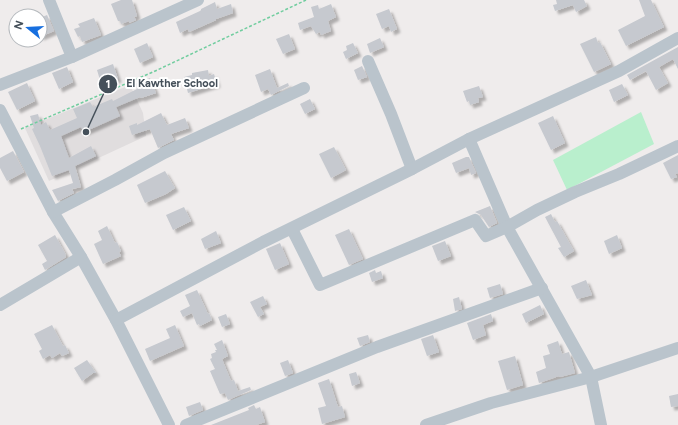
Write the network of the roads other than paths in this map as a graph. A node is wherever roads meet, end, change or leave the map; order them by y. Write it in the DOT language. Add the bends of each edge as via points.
graph roads {
  1 [pos="49,0"];
  2 [pos="198,0"];
  3 [pos="678,38"];
  4 [pos="72,57"];
  5 [pos="368,61"];
  6 [pos="0,85"];
  7 [pos="304,88"];
  8 [pos="0,110"];
  9 [pos="468,139"];
  10 [pos="678,146"];
  11 [pos="412,169"];
  12 [pos="53,212"];
  13 [pos="507,227"];
  14 [pos="292,229"];
  15 [pos="81,257"];
  16 [pos="542,288"];
  17 [pos="0,305"];
  18 [pos="116,320"];
  19 [pos="678,348"];
  20 [pos="591,377"];
  21 [pos="169,425"];
  22 [pos="186,425"];
  23 [pos="426,425"];
  24 [pos="601,425"];
  1 -- 4 [label="street"];
  2 -- 4 [label="street"];
  3 -- 9 [label="street" via="619,71"];
  4 -- 6 [label="street"];
  5 -- 11 [label="street"];
  7 -- 12 [label="street" via="164,153"];
  8 -- 12 [label="street"];
  9 -- 11 [label="street"];
  9 -- 13 [label="street"];
  10 -- 13 [label="street" via="575,192"];
  11 -- 14 [label="street"];
  12 -- 15 [label="street"];
  13 -- 14 [label="street" via="486,236 475,220 320,285"];
  13 -- 16 [label="street"];
  14 -- 18 [label="street"];
  15 -- 17 [label="street"];
  15 -- 18 [label="street"];
  16 -- 20 [label="street"];
  16 -- 22 [label="street" via="377,347"];
  18 -- 21 [label="street"];
  19 -- 20 [label="street"];
  20 -- 23 [label="street" via="491,403"];
  20 -- 24 [label="street"];
}
